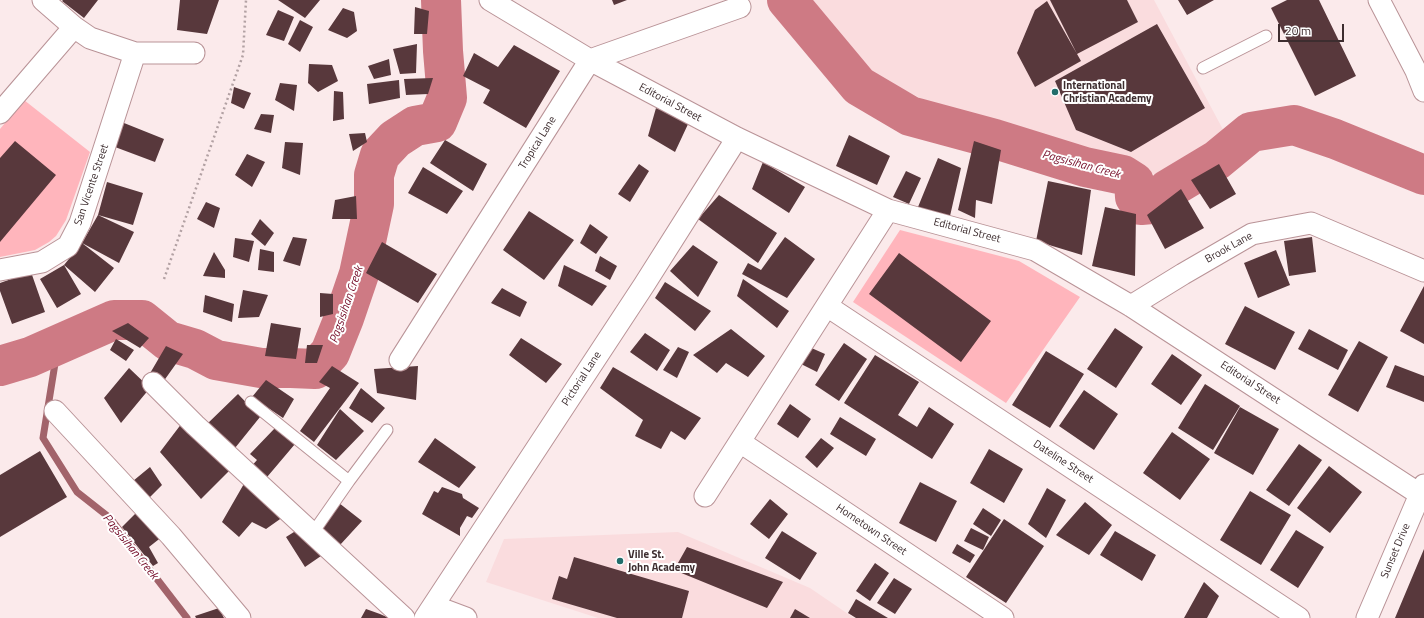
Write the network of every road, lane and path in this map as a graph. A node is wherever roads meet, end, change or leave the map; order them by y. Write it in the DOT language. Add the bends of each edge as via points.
graph roads {
  1 [pos="43,0"];
  2 [pos="246,0"];
  3 [pos="490,0"];
  4 [pos="1380,0"];
  5 [pos="740,7"];
  6 [pos="74,27"];
  7 [pos="1266,36"];
  8 [pos="135,53"];
  9 [pos="194,53"];
  10 [pos="590,60"];
  11 [pos="1203,68"];
  12 [pos="1424,91"];
  13 [pos="0,113"];
  14 [pos="737,138"];
  15 [pos="888,210"];
  16 [pos="0,270"];
  17 [pos="1424,271"];
  18 [pos="164,279"];
  19 [pos="827,306"];
  20 [pos="1131,306"];
  21 [pos="400,360"];
  22 [pos="153,383"];
  23 [pos="251,402"];
  24 [pos="55,410"];
  25 [pos="388,430"];
  26 [pos="740,442"];
  27 [pos="349,481"];
  28 [pos="1423,492"];
  29 [pos="705,496"];
  30 [pos="312,534"];
  31 [pos="430,612"];
  32 [pos="240,618"];
  33 [pos="404,618"];
  34 [pos="466,618"];
  35 [pos="1003,618"];
  36 [pos="1299,618"];
  37 [pos="1367,618"];
  1 -- 6 [label="street"];
  2 -- 18 [label="path" via="243,55"];
  3 -- 10 [label="street, Editorial Street"];
  4 -- 12 [label="street"];
  5 -- 10 [label="street"];
  6 -- 8 [label="street" via="90,38"];
  6 -- 13 [label="street"];
  7 -- 11 [label="lane"];
  8 -- 9 [label="street"];
  8 -- 16 [label="street, San Vicente Street" via="80,223 68,246 42,262"];
  10 -- 14 [label="street, Editorial Street"];
  10 -- 21 [label="street, Tropical Lane"];
  14 -- 15 [label="street, Editorial Street"];
  14 -- 31 [label="street, Pictorial Lane"];
  15 -- 19 [label="street"];
  15 -- 20 [label="street, Editorial Street" via="1035,250"];
  17 -- 20 [label="street, Brook Lane" via="1311,222 1252,234"];
  19 -- 26 [label="street"];
  19 -- 36 [label="street, Dateline Street"];
  20 -- 28 [label="street, Editorial Street"];
  22 -- 30 [label="street"];
  23 -- 27 [label="lane"];
  24 -- 32 [label="street" via="171,536"];
  25 -- 27 [label="lane"];
  26 -- 29 [label="street"];
  26 -- 35 [label="street, Hometown Street"];
  27 -- 30 [label="lane"];
  28 -- 37 [label="street, Sunset Drive"];
  30 -- 33 [label="street"];
  31 -- 34 [label="street"];
}
